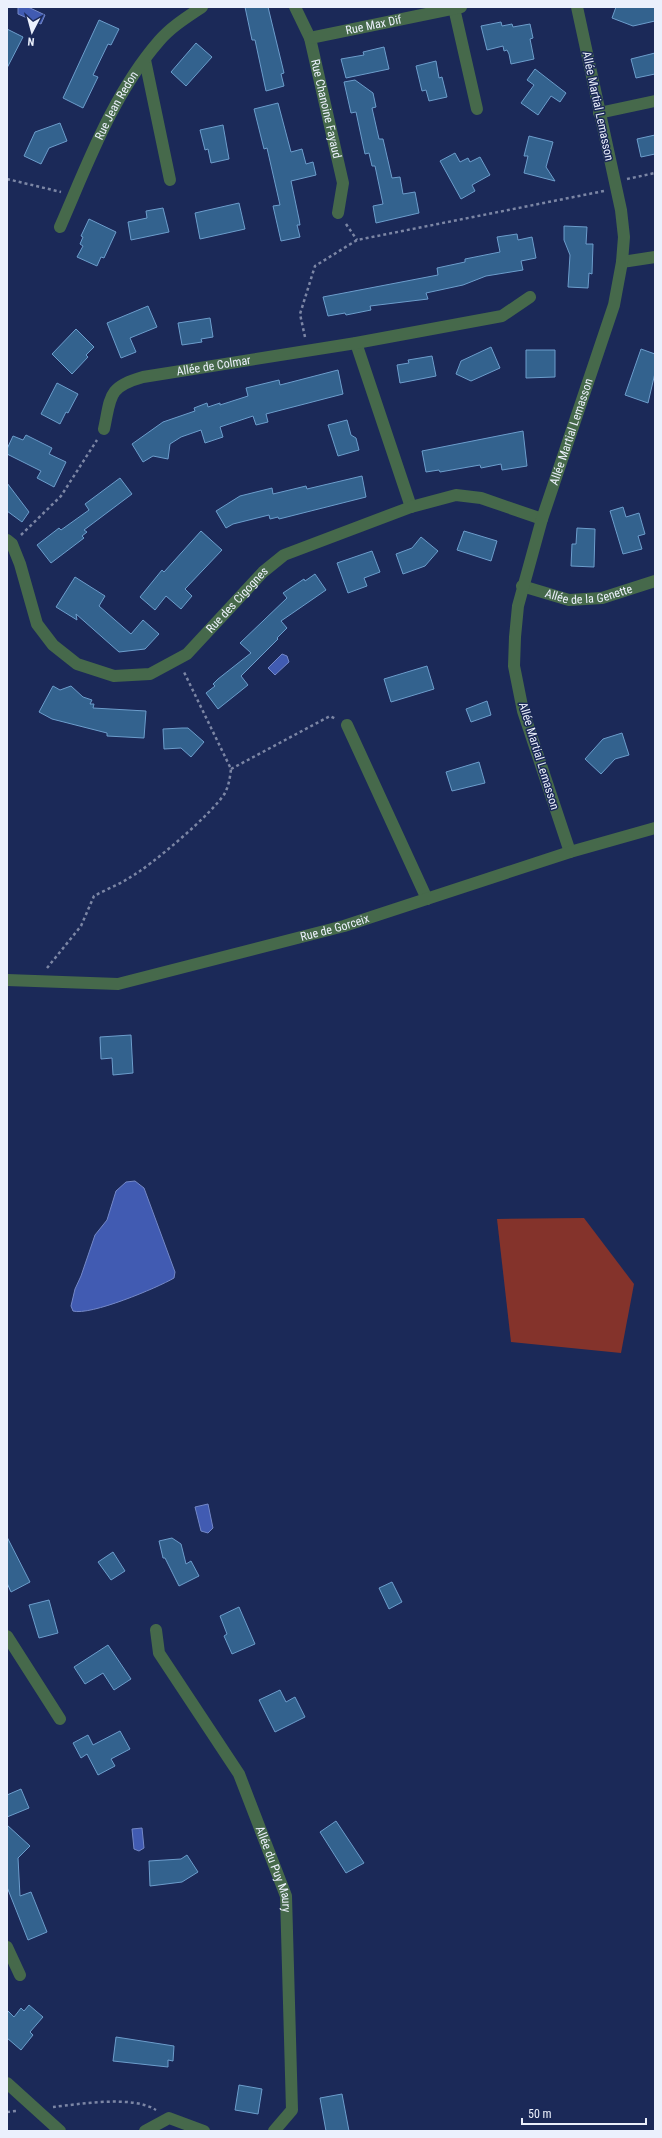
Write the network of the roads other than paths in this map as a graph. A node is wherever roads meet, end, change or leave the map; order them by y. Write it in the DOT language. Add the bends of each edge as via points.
graph roads {
  1 [pos="202,7"];
  2 [pos="295,7"];
  3 [pos="577,7"];
  4 [pos="457,8"];
  5 [pos="310,38"];
  6 [pos="144,60"];
  7 [pos="655,101"];
  8 [pos="477,109"];
  9 [pos="599,113"];
  10 [pos="170,180"];
  11 [pos="338,213"];
  12 [pos="60,227"];
  13 [pos="655,257"];
  14 [pos="622,262"];
  15 [pos="530,297"];
  16 [pos="356,343"];
  17 [pos="104,429"];
  18 [pos="411,507"];
  19 [pos="542,519"];
  20 [pos="9,542"];
  21 [pos="655,581"];
  22 [pos="522,586"];
  23 [pos="347,725"];
  24 [pos="655,828"];
  25 [pos="570,852"];
  26 [pos="426,899"];
  27 [pos="7,980"];
  28 [pos="156,1630"];
  29 [pos="7,1636"];
  30 [pos="60,1719"];
  31 [pos="7,1947"];
  32 [pos="20,1975"];
  33 [pos="7,2083"];
  34 [pos="60,2131"];
  35 [pos="145,2131"];
  36 [pos="204,2131"];
  37 [pos="274,2131"];
  1 -- 6 [label="street, Rue Jean Redon" via="183,19 160,40"];
  2 -- 5 [label="street, Rue Chanoine Fayaud"];
  3 -- 9 [label="street, Allée Martial Lemasson"];
  4 -- 5 [label="street, Rue Max Dif"];
  4 -- 8 [label="street"];
  5 -- 11 [label="street, Rue Chanoine Fayaud" via="343,183"];
  6 -- 10 [label="street"];
  6 -- 12 [label="street, Rue Jean Redon" via="109,116"];
  7 -- 9 [label="street"];
  9 -- 14 [label="street, Allée Martial Lemasson" via="616,185 624,237"];
  13 -- 14 [label="street"];
  14 -- 19 [label="street, Allée Martial Lemasson" via="614,305"];
  15 -- 16 [label="street, Allée de Colmar" via="502,316"];
  16 -- 17 [label="street, Allée de Colmar" via="127,382 112,393"];
  16 -- 18 [label="street"];
  18 -- 19 [label="street, Rue des Cigognes" via="456,495 480,498"];
  18 -- 20 [label="street, Rue des Cigognes" via="284,555 263,572 187,654 150,674 114,676 77,664 53,645 38,624 20,564"];
  19 -- 22 [label="street, Allée Martial Lemasson"];
  21 -- 22 [label="street, Allée de la Genette" via="602,598 569,600"];
  22 -- 25 [label="street, Allée Martial Lemasson" via="514,666 523,711"];
  23 -- 26 [label="street"];
  24 -- 25 [label="street, Rue de Gorceix"];
  25 -- 26 [label="street, Rue de Gorceix"];
  26 -- 27 [label="street, Rue de Gorceix" via="344,926 118,984"];
  28 -- 37 [label="street, Allée du Puy Maury" via="159,1653 239,1774 286,1896 292,2110"];
  29 -- 30 [label="street"];
  31 -- 32 [label="street"];
  33 -- 34 [label="street"];
  35 -- 36 [label="street" via="169,2118"];
}
